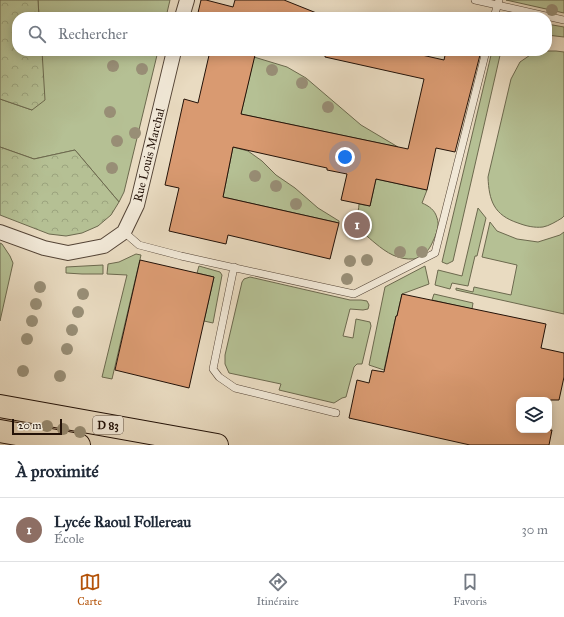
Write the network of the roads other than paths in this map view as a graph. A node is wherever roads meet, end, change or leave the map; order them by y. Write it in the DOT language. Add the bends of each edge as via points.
graph roads {
  1 [pos="187,0"];
  2 [pos="475,0"];
  3 [pos="498,2"];
  4 [pos="183,12"];
  5 [pos="495,12"];
  6 [pos="535,12"];
  7 [pos="552,17"];
  8 [pos="564,20"];
  9 [pos="173,56"];
  10 [pos="485,56"];
  11 [pos="0,232"];
  12 [pos="124,232"];
  13 [pos="234,267"];
  14 [pos="0,406"];
  15 [pos="336,413"];
  16 [pos="12,435"];
  17 [pos="79,445"];
  18 [pos="217,445"];
  1 -- 4 [label="street"];
  2 -- 3 [label="lane"];
  3 -- 5 [label="lane"];
  3 -- 6 [label="lane"];
  7 -- 8 [label="lane"];
  9 -- 12 [label="street, Rue Louis Marchal" via="137,205"];
  10 -- 13 [label="lane" via="435,253 354,294"];
  11 -- 12 [label="street, Rue Louis Marchal" via="44,248 68,253 104,246"];
  12 -- 13 [label="lane" via="139,245"];
  13 -- 15 [label="lane" via="214,369 219,377 235,388"];
  14 -- 18 [label="main road, D 83"];
  16 -- 17 [label="main road"];
}
